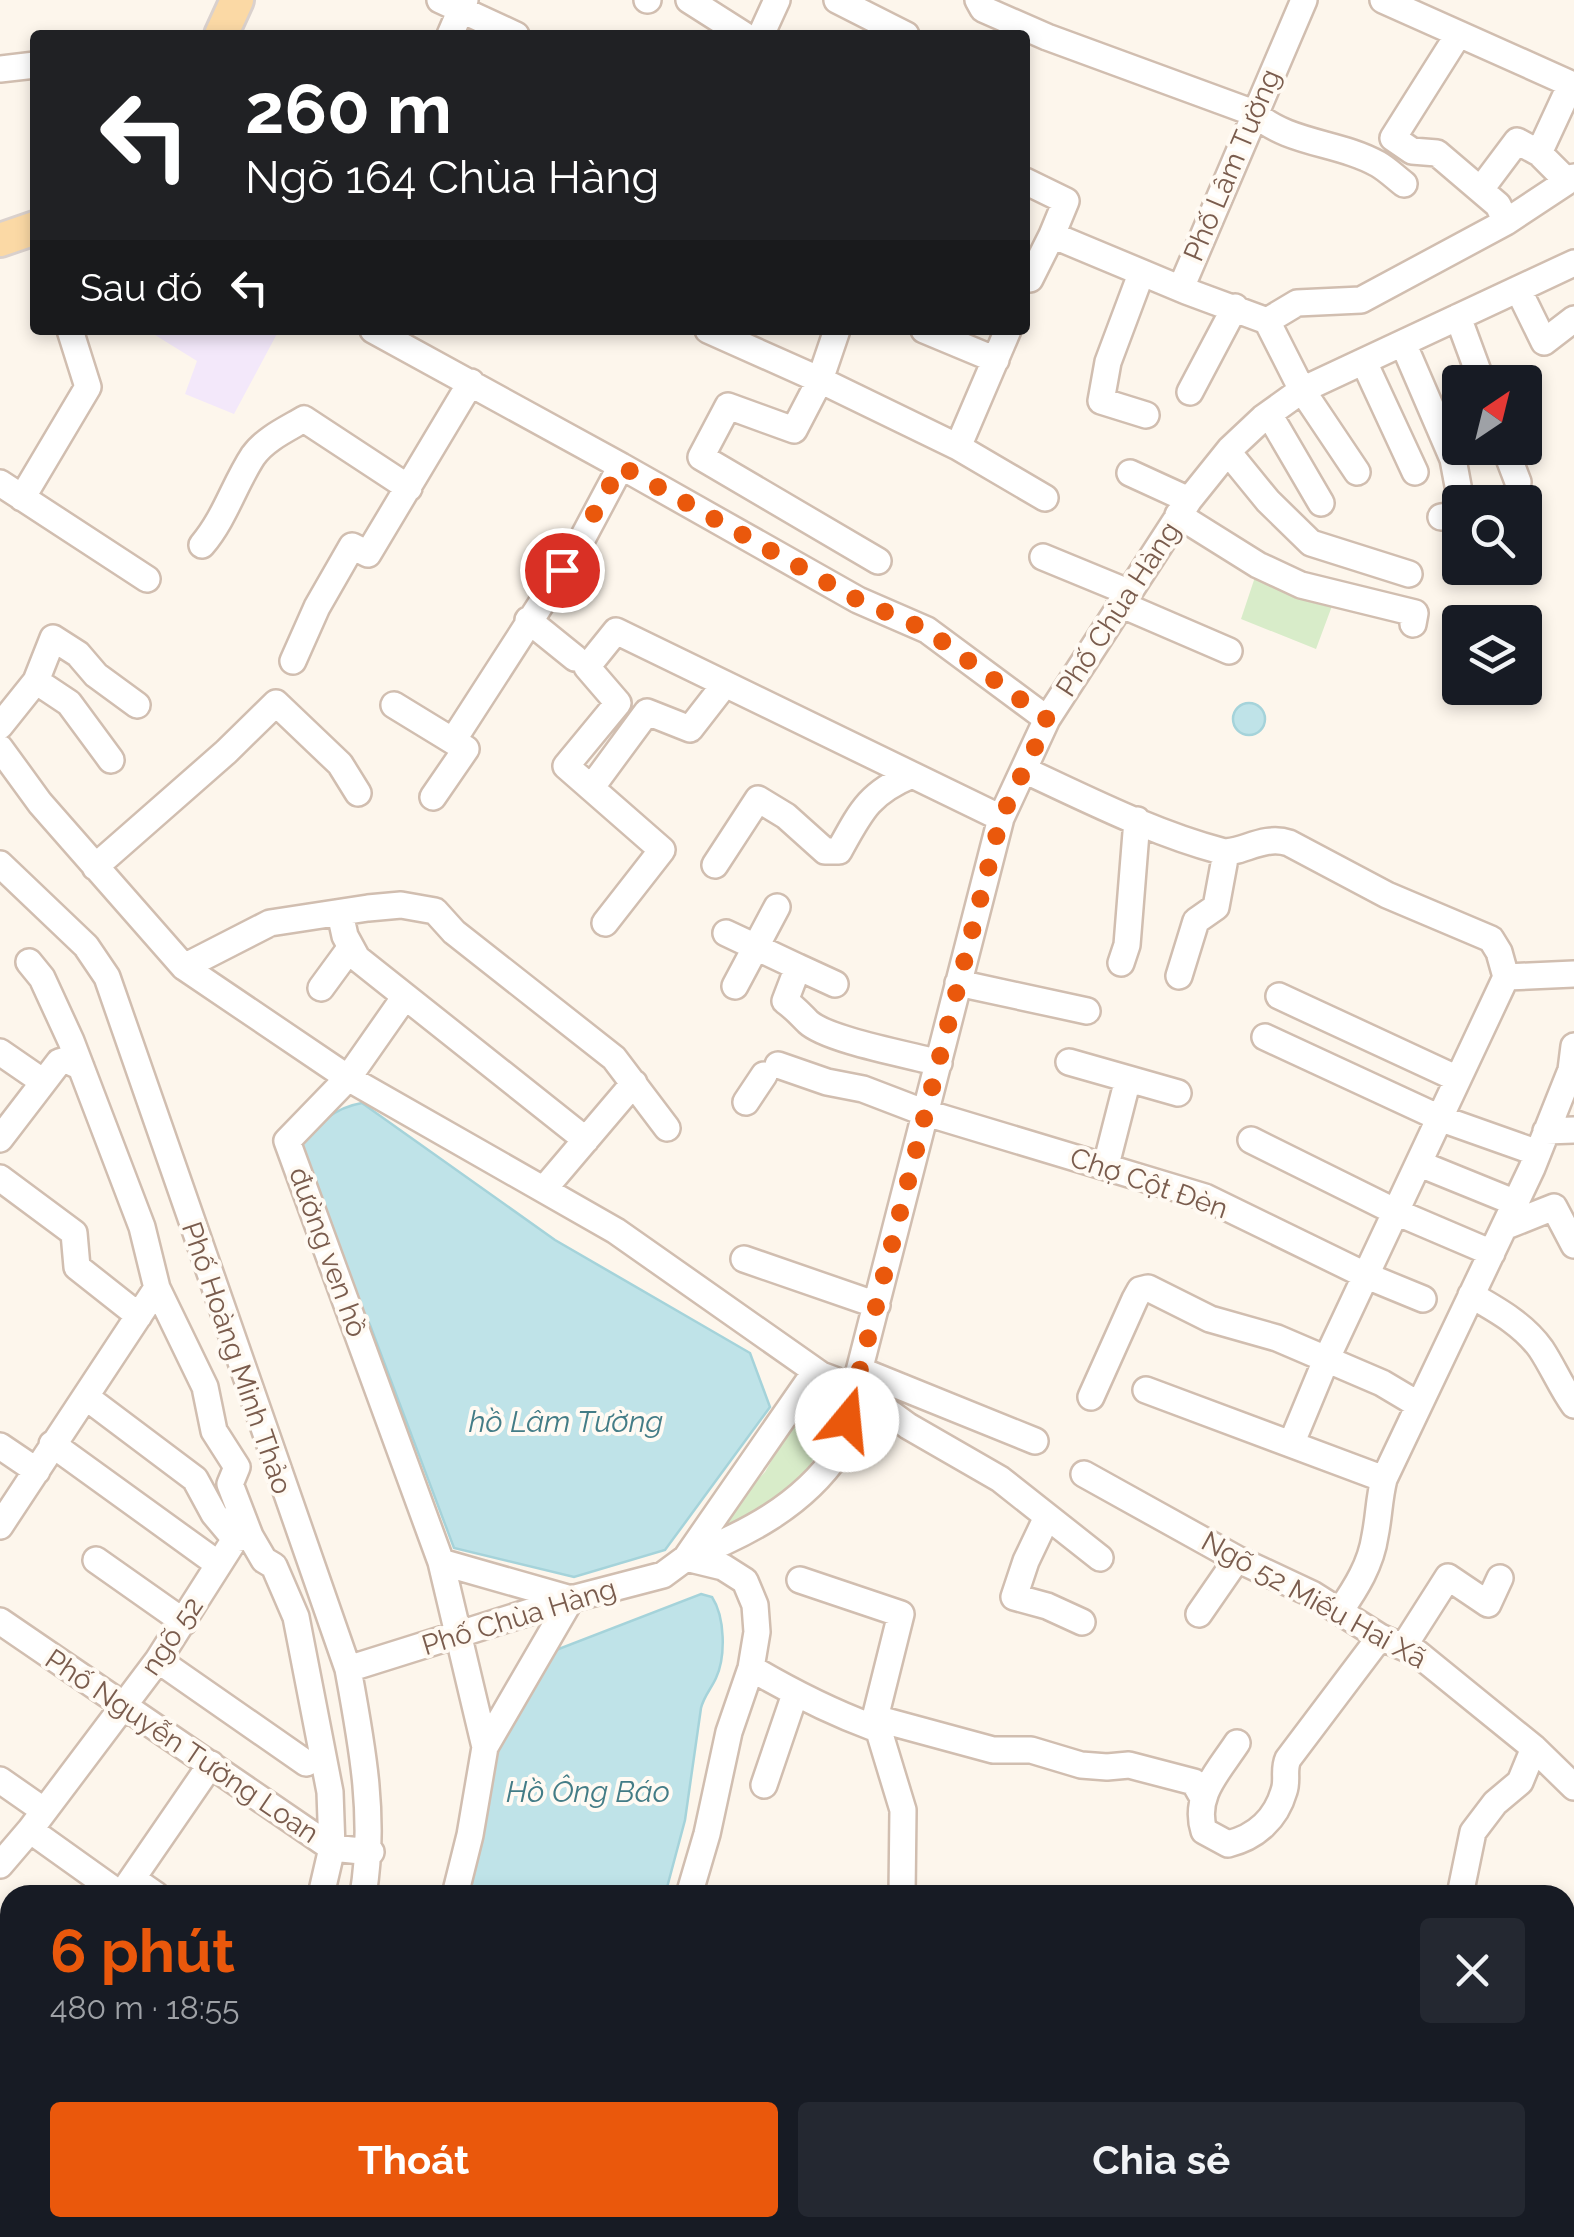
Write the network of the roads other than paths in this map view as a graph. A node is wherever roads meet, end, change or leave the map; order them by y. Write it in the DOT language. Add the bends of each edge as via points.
graph roads {
  1 [pos="237,0"];
  2 [pos="689,0"];
  3 [pos="777,0"];
  4 [pos="837,0"];
  5 [pos="978,0"];
  6 [pos="1304,0"];
  7 [pos="1383,0"];
  8 [pos="455,3"];
  9 [pos="223,30"];
  10 [pos="451,30"];
  11 [pos="506,30"];
  12 [pos="736,30"];
  13 [pos="763,30"];
  14 [pos="896,30"];
  15 [pos="1458,34"];
  16 [pos="30,66"];
  17 [pos="0,69"];
  18 [pos="1254,113"];
  19 [pos="1539,153"];
  20 [pos="1570,179"];
  21 [pos="1487,181"];
  22 [pos="1030,183"];
  23 [pos="1404,184"];
  24 [pos="1506,222"];
  25 [pos="1052,235"];
  26 [pos="1574,263"];
  27 [pos="1141,274"];
  28 [pos="1030,276"];
  29 [pos="1518,289"];
  30 [pos="1186,291"];
  31 [pos="1234,307"];
  32 [pos="1458,317"];
  33 [pos="1574,319"];
  34 [pos="1267,321"];
  35 [pos="72,335"];
  36 [pos="382,335"];
  37 [pos="719,335"];
  38 [pos="836,335"];
  39 [pos="936,335"];
  40 [pos="1006,335"];
  41 [pos="1402,344"];
  42 [pos="996,360"];
  43 [pos="1364,362"];
  44 [pos="1476,365"];
  45 [pos="820,380"];
  46 [pos="471,382"];
  47 [pos="1302,390"];
  48 [pos="1190,392"];
  49 [pos="1146,414"];
  50 [pos="1268,414"];
  51 [pos="958,447"];
  52 [pos="1228,452"];
  53 [pos="1512,465"];
  54 [pos="621,466"];
  55 [pos="1357,472"];
  56 [pos="1416,472"];
  57 [pos="1130,473"];
  58 [pos="1518,482"];
  59 [pos="0,483"];
  60 [pos="1454,485"];
  61 [pos="409,488"];
  62 [pos="22,498"];
  63 [pos="1045,498"];
  64 [pos="1322,503"];
  65 [pos="1183,507"];
  66 [pos="202,545"];
  67 [pos="1043,558"];
  68 [pos="878,561"];
  69 [pos="1408,574"];
  70 [pos="147,579"];
  71 [pos="1124,598"];
  72 [pos="528,620"];
  73 [pos="1413,624"];
  74 [pos="1229,651"];
  75 [pos="576,658"];
  76 [pos="292,661"];
  77 [pos="36,681"];
  78 [pos="725,684"];
  79 [pos="394,705"];
  80 [pos="137,706"];
  81 [pos="1048,720"];
  82 [pos="0,726"];
  83 [pos="454,740"];
  84 [pos="0,748"];
  85 [pos="110,760"];
  86 [pos="1024,770"];
  87 [pos="912,775"];
  88 [pos="591,788"];
  89 [pos="358,793"];
  90 [pos="432,797"];
  91 [pos="1001,818"];
  92 [pos="1137,820"];
  93 [pos="1226,853"];
  94 [pos="0,864"];
  95 [pos="715,866"];
  96 [pos="95,867"];
  97 [pos="776,907"];
  98 [pos="340,913"];
  99 [pos="605,923"];
  100 [pos="726,933"];
  101 [pos="351,947"];
  102 [pos="756,949"];
  103 [pos="28,962"];
  104 [pos="1121,963"];
  105 [pos="184,966"];
  106 [pos="798,967"];
  107 [pos="1574,974"];
  108 [pos="1179,976"];
  109 [pos="1506,977"];
  110 [pos="958,983"];
  111 [pos="834,984"];
  112 [pos="735,986"];
  113 [pos="322,988"];
  114 [pos="1279,996"];
  115 [pos="404,998"];
  116 [pos="1087,1011"];
  117 [pos="1265,1038"];
  118 [pos="1574,1046"];
  119 [pos="0,1052"];
  120 [pos="1068,1062"];
  121 [pos="939,1063"];
  122 [pos="81,1067"];
  123 [pos="348,1078"];
  124 [pos="1128,1079"];
  125 [pos="1458,1079"];
  126 [pos="42,1082"];
  127 [pos="634,1083"];
  128 [pos="1178,1093"];
  129 [pos="746,1102"];
  130 [pos="923,1112"];
  131 [pos="1442,1119"];
  132 [pos="668,1128"];
  133 [pos="1574,1130"];
  134 [pos="0,1138"];
  135 [pos="586,1140"];
  136 [pos="1251,1140"];
  137 [pos="1542,1142"];
  138 [pos="1420,1164"];
  139 [pos="1106,1165"];
  140 [pos="0,1178"];
  141 [pos="544,1189"];
  142 [pos="1516,1202"];
  143 [pos="1396,1212"];
  144 [pos="1504,1227"];
  145 [pos="1574,1245"];
  146 [pos="1492,1253"];
  147 [pos="744,1259"];
  148 [pos="1366,1276"];
  149 [pos="157,1288"];
  150 [pos="1423,1299"];
  151 [pos="1466,1304"];
  152 [pos="878,1305"];
  153 [pos="139,1316"];
  154 [pos="1326,1360"];
  155 [pos="821,1376"];
  156 [pos="859,1380"];
  157 [pos="1146,1390"];
  158 [pos="86,1397"];
  159 [pos="1091,1397"];
  160 [pos="1574,1404"];
  161 [pos="1419,1405"];
  162 [pos="1035,1441"];
  163 [pos="1292,1442"];
  164 [pos="52,1444"];
  165 [pos="0,1446"];
  166 [pos="37,1471"];
  167 [pos="1084,1474"];
  168 [pos="1384,1479"];
  169 [pos="1048,1516"];
  170 [pos="0,1526"];
  171 [pos="242,1538"];
  172 [pos="686,1558"];
  173 [pos="1100,1558"];
  174 [pos="1237,1558"];
  175 [pos="96,1560"];
  176 [pos="442,1562"];
  177 [pos="218,1564"];
  178 [pos="1500,1578"];
  179 [pos="800,1580"];
  180 [pos="571,1600"];
  181 [pos="1340,1611"];
  182 [pos="1199,1614"];
  183 [pos="0,1621"];
  184 [pos="184,1622"];
  185 [pos="1082,1622"];
  186 [pos="461,1636"];
  187 [pos="1392,1642"];
  188 [pos="158,1660"];
  189 [pos="751,1668"];
  190 [pos="348,1669"];
  191 [pos="796,1694"];
  192 [pos="124,1707"];
  193 [pos="875,1718"];
  194 [pos="1236,1743"];
  195 [pos="485,1747"];
  196 [pos="1534,1748"];
  197 [pos="306,1763"];
  198 [pos="211,1764"];
  199 [pos="0,1780"];
  200 [pos="764,1785"];
  201 [pos="1574,1787"];
  202 [pos="1202,1796"];
  203 [pos="37,1820"];
  204 [pos="332,1848"];
  205 [pos="371,1852"];
  206 [pos="0,1864"];
  207 [pos="124,1885"];
  208 [pos="128,1885"];
  209 [pos="323,1885"];
  210 [pos="366,1885"];
  211 [pos="458,1885"];
  212 [pos="692,1885"];
  213 [pos="902,1885"];
  214 [pos="1462,1885"];
  1 -- 9 [label="main road"];
  2 -- 12 [label="street"];
  3 -- 13 [label="street"];
  4 -- 14 [label="street"];
  5 -- 18 [label="street" via="983,9 1047,37"];
  6 -- 18 [label="street, Phố Lâm Tường"];
  7 -- 15 [label="street"];
  8 -- 10 [label="street"];
  8 -- 11 [label="street"];
  15 -- 19 [label="street" via="1571,84"];
  15 -- 24 [label="street" via="1393,138 1412,151 1437,153 1498,204"];
  16 -- 17 [label="street"];
  18 -- 23 [label="street" via="1294,136 1378,164"];
  18 -- 30 [label="street, Phố Lâm Tường" via="1186,268"];
  19 -- 20 [label="street"];
  19 -- 21 [label="street" via="1517,141"];
  20 -- 24 [label="street"];
  22 -- 25 [label="street" via="1066,200"];
  24 -- 34 [label="street" via="1361,300 1298,303"];
  25 -- 27 [label="street"];
  25 -- 28 [label="street"];
  26 -- 29 [label="street, Phố Chùa Hàng"];
  27 -- 30 [label="street"];
  27 -- 49 [label="street" via="1108,362 1101,401"];
  29 -- 32 [label="street, Phố Chùa Hàng"];
  29 -- 33 [label="street" via="1544,342"];
  30 -- 31 [label="street, Phố Lâm Tường"];
  31 -- 34 [label="street, Phố Lâm Tường"];
  31 -- 48 [label="street"];
  32 -- 41 [label="street, Phố Chùa Hàng"];
  32 -- 44 [label="street"];
  34 -- 47 [label="street"];
  35 -- 62 [label="street" via="88,387"];
  36 -- 46 [label="street"];
  37 -- 45 [label="street"];
  38 -- 45 [label="street"];
  39 -- 42 [label="street"];
  40 -- 42 [label="street"];
  41 -- 43 [label="street, Phố Chùa Hàng"];
  41 -- 60 [label="street" via="1454,458"];
  42 -- 51 [label="street"];
  43 -- 47 [label="street, Phố Chùa Hàng"];
  43 -- 56 [label="street"];
  45 -- 51 [label="street"];
  45 -- 68 [label="street" via="794,430 728,406 702,457"];
  46 -- 54 [label="street"];
  46 -- 61 [label="street"];
  47 -- 50 [label="street, Phố Chùa Hàng"];
  47 -- 55 [label="street"];
  50 -- 52 [label="street, Phố Chùa Hàng"];
  50 -- 64 [label="street"];
  51 -- 63 [label="street"];
  52 -- 65 [label="street, Phố Chùa Hàng"];
  52 -- 69 [label="street" via="1310,543"];
  53 -- 58 [label="street"];
  54 -- 72 [label="street"];
  54 -- 81 [label="street" via="858,600 927,630"];
  57 -- 65 [label="street"];
  59 -- 62 [label="street"];
  61 -- 66 [label="street" via="304,420 254,455"];
  61 -- 76 [label="street" via="368,554 352,546"];
  62 -- 70 [label="street"];
  65 -- 71 [label="street, Phố Chùa Hàng"];
  65 -- 73 [label="street" via="1258,565 1301,585 1415,613"];
  67 -- 71 [label="street"];
  71 -- 74 [label="street"];
  71 -- 81 [label="street, Phố Chùa Hàng"];
  72 -- 75 [label="street"];
  72 -- 83 [label="street"];
  77 -- 80 [label="street" via="53,638"];
  77 -- 82 [label="street"];
  77 -- 85 [label="street" via="69,703"];
  78 -- 87 [label="street"];
  78 -- 88 [label="street" via="690,728 647,712"];
  78 -- 88 [label="street" via="616,630 587,667 618,703 566,766"];
  79 -- 83 [label="street"];
  81 -- 86 [label="street, Phố Chùa Hàng"];
  83 -- 90 [label="street" via="466,748"];
  84 -- 96 [label="street"];
  86 -- 91 [label="street, Phố Chùa Hàng"];
  86 -- 92 [label="street"];
  87 -- 91 [label="street"];
  87 -- 95 [label="street" via="884,786 866,803 840,851 824,851 758,799"];
  88 -- 99 [label="street" via="662,850"];
  89 -- 96 [label="street" via="340,764 276,703"];
  91 -- 110 [label="street, Phố Chùa Hàng"];
  92 -- 93 [label="street"];
  92 -- 104 [label="street"];
  93 -- 108 [label="street" via="1216,907 1196,920"];
  93 -- 109 [label="street" via="1277,839 1289,843 1387,895 1491,938"];
  94 -- 190 [label="street, Phố Hoàng Minh Thảo" via="86,946 107,978"];
  96 -- 105 [label="street"];
  97 -- 102 [label="street"];
  98 -- 101 [label="street"];
  98 -- 105 [label="street" via="270,923"];
  98 -- 127 [label="street" via="401,906 436,911 614,1058"];
  100 -- 102 [label="street"];
  101 -- 113 [label="street"];
  101 -- 115 [label="street"];
  102 -- 106 [label="street"];
  102 -- 112 [label="street"];
  103 -- 122 [label="street" via="50,992"];
  105 -- 123 [label="street"];
  106 -- 111 [label="street"];
  106 -- 121 [label="street" via="785,1001 808,1023"];
  107 -- 109 [label="street"];
  109 -- 125 [label="street"];
  110 -- 116 [label="street"];
  110 -- 121 [label="street, Phố Chùa Hàng"];
  114 -- 125 [label="street"];
  115 -- 123 [label="street"];
  115 -- 135 [label="street"];
  117 -- 131 [label="street"];
  118 -- 137 [label="street"];
  119 -- 126 [label="street"];
  120 -- 124 [label="street"];
  121 -- 130 [label="street, Phố Chùa Hàng"];
  122 -- 126 [label="street" via="59,1062"];
  122 -- 149 [label="street" via="142,1227"];
  123 -- 141 [label="street"];
  123 -- 176 [label="street, đường ven hồ" via="287,1141"];
  124 -- 128 [label="street"];
  124 -- 139 [label="street"];
  125 -- 131 [label="street"];
  126 -- 134 [label="street"];
  127 -- 132 [label="street"];
  127 -- 135 [label="street"];
  129 -- 130 [label="street, Chợ Cột Đèn" via="771,1070 876,1093"];
  130 -- 139 [label="street, Chợ Cột Đèn"];
  130 -- 152 [label="street, Phố Chùa Hàng"];
  131 -- 137 [label="street"];
  131 -- 138 [label="street"];
  133 -- 137 [label="street"];
  135 -- 141 [label="street"];
  136 -- 143 [label="street"];
  137 -- 142 [label="street"];
  138 -- 142 [label="street"];
  138 -- 143 [label="street"];
  139 -- 148 [label="street, Chợ Cột Đèn" via="1204,1197"];
  140 -- 153 [label="street" via="74,1233 77,1266"];
  141 -- 155 [label="street" via="616,1230"];
  142 -- 144 [label="street"];
  143 -- 146 [label="street"];
  143 -- 148 [label="street"];
  144 -- 145 [label="street" via="1554,1207"];
  144 -- 146 [label="street"];
  146 -- 151 [label="street"];
  147 -- 152 [label="street"];
  148 -- 150 [label="street, Chợ Cột Đèn"];
  148 -- 154 [label="street"];
  149 -- 153 [label="street"];
  149 -- 171 [label="street" via="205,1387 214,1431 238,1467 230,1484"];
  151 -- 160 [label="street" via="1514,1320 1542,1350"];
  151 -- 161 [label="street"];
  152 -- 156 [label="street, Phố Chùa Hàng"];
  153 -- 158 [label="street"];
  154 -- 159 [label="street" via="1210,1319 1148,1288 1140,1290"];
  154 -- 161 [label="street"];
  154 -- 163 [label="street"];
  155 -- 156 [label="street"];
  155 -- 172 [label="street, Phố Chùa Hàng" via="808,1382"];
  156 -- 162 [label="street"];
  156 -- 169 [label="street" via="908,1426 1000,1479"];
  156 -- 172 [label="street, Phố Chùa Hàng" via="828,1468 791,1505"];
  157 -- 163 [label="street"];
  158 -- 164 [label="street"];
  158 -- 171 [label="street" via="195,1479 214,1514"];
  161 -- 168 [label="street"];
  163 -- 168 [label="street"];
  164 -- 166 [label="street"];
  164 -- 177 [label="street"];
  165 -- 166 [label="street"];
  166 -- 170 [label="street"];
  167 -- 174 [label="street, Ngõ 52 Miếu Hai Xã"];
  168 -- 181 [label="street" via="1375,1539"];
  169 -- 173 [label="street"];
  169 -- 185 [label="street" via="1014,1597"];
  171 -- 177 [label="street, ngõ 52"];
  171 -- 204 [label="street" via="274,1566 296,1618 330,1792"];
  172 -- 180 [label="street, Phố Chùa Hàng" via="662,1575"];
  172 -- 189 [label="street" via="724,1567 745,1581 757,1632"];
  174 -- 181 [label="street, Ngõ 52 Miếu Hai Xã"];
  174 -- 182 [label="street"];
  175 -- 184 [label="street"];
  176 -- 180 [label="street"];
  176 -- 186 [label="street"];
  177 -- 184 [label="street, ngõ 52"];
  178 -- 187 [label="street" via="1488,1604 1448,1577"];
  179 -- 193 [label="street" via="901,1614"];
  180 -- 186 [label="street, Phố Chùa Hàng"];
  180 -- 195 [label="street"];
  181 -- 187 [label="street, Ngõ 52 Miếu Hai Xã"];
  183 -- 192 [label="street, Phố Nguyễn Tường Loan"];
  184 -- 188 [label="street, ngõ 52"];
  186 -- 190 [label="street, Phố Chùa Hàng"];
  186 -- 195 [label="street"];
  187 -- 196 [label="street, Ngõ 52 Miếu Hai Xã" via="1438,1669"];
  187 -- 202 [label="street" via="1288,1759 1283,1795 1262,1830 1228,1844 1204,1831 1198,1814"];
  188 -- 192 [label="street, ngõ 52"];
  188 -- 197 [label="street"];
  189 -- 191 [label="street"];
  189 -- 212 [label="street"];
  190 -- 205 [label="street, Phố Hoàng Minh Thảo" via="367,1771"];
  191 -- 193 [label="street" via="872,1728"];
  191 -- 200 [label="street"];
  192 -- 198 [label="street, Phố Nguyễn Tường Loan"];
  192 -- 203 [label="street, ngõ 52"];
  193 -- 202 [label="street" via="994,1750 1164,1772 1194,1782"];
  193 -- 213 [label="street" via="903,1810"];
  194 -- 202 [label="street"];
  195 -- 211 [label="street"];
  196 -- 201 [label="street, Ngõ 52 Miếu Hai Xã"];
  196 -- 214 [label="street" via="1520,1782 1473,1832"];
  198 -- 204 [label="street, Phố Nguyễn Tường Loan"];
  198 -- 208 [label="street"];
  199 -- 203 [label="street"];
  203 -- 206 [label="street, ngõ 52"];
  203 -- 207 [label="street"];
  204 -- 205 [label="street, Phố Nguyễn Tường Loan"];
  204 -- 209 [label="street"];
  205 -- 210 [label="street, Phố Hoàng Minh Thảo"];
}
